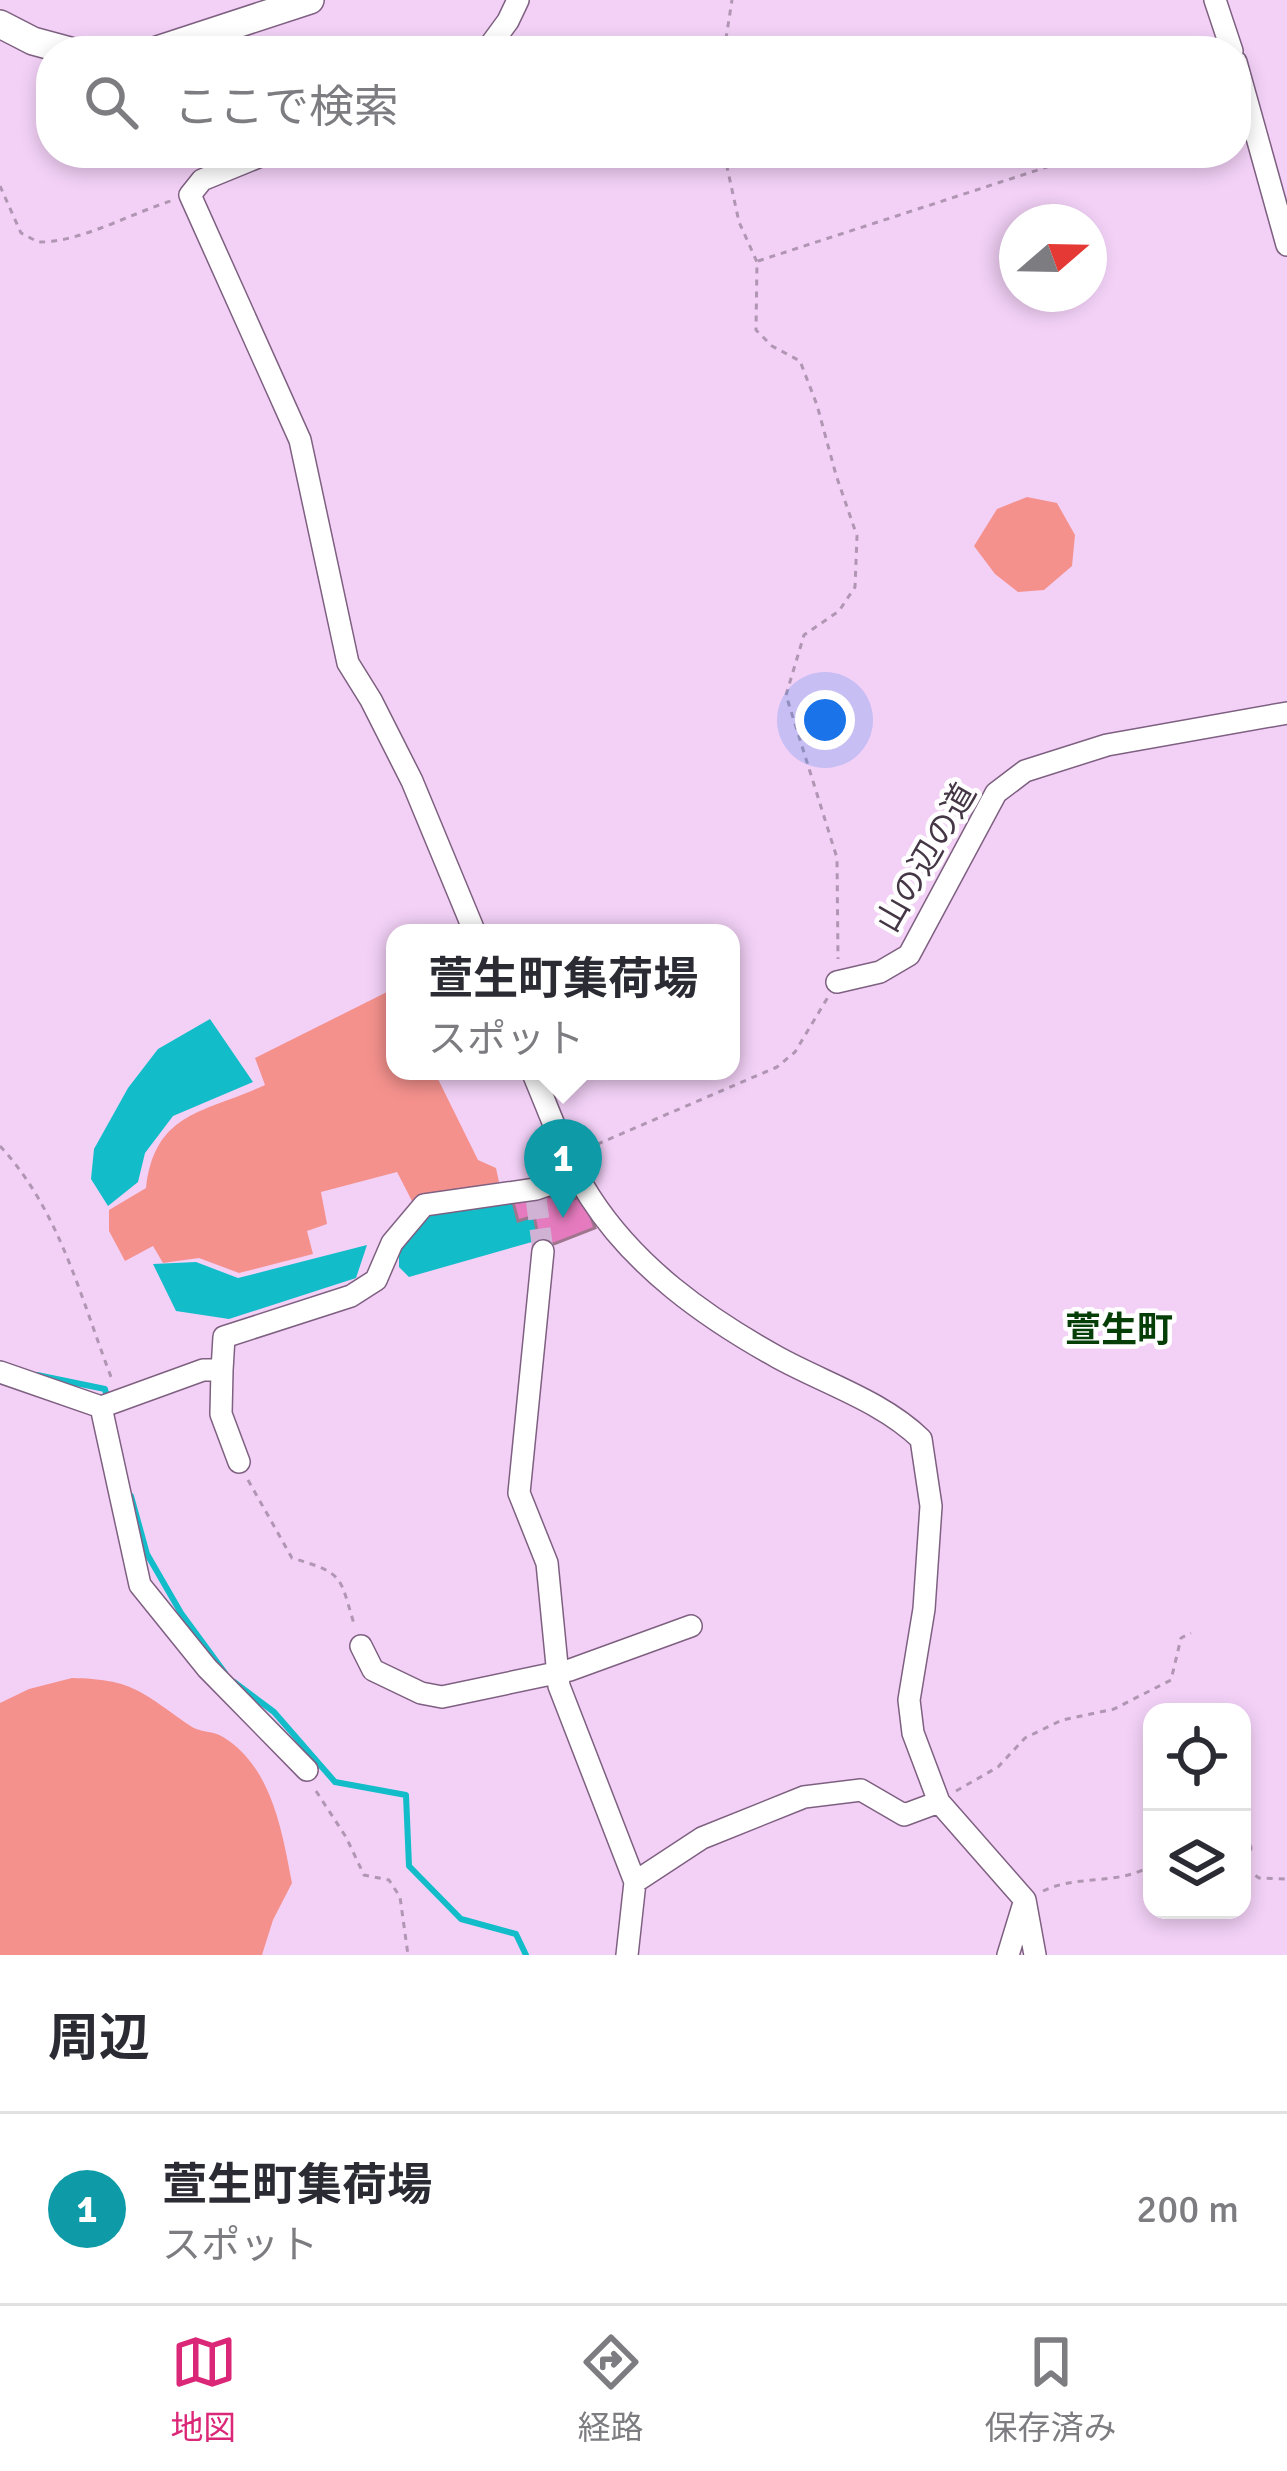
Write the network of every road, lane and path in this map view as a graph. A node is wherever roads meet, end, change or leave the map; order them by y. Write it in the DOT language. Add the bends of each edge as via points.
graph roads {
  1 [pos="310,0"];
  2 [pos="518,0"];
  3 [pos="732,0"];
  4 [pos="1215,0"];
  5 [pos="0,24"];
  6 [pos="200,36"];
  7 [pos="498,36"];
  8 [pos="726,36"];
  9 [pos="1227,36"];
  10 [pos="36,42"];
  11 [pos="1251,116"];
  12 [pos="231,168"];
  13 [pos="727,168"];
  14 [pos="1044,168"];
  15 [pos="0,186"];
  16 [pos="190,196"];
  17 [pos="1287,245"];
  18 [pos="757,262"];
  19 [pos="1287,713"];
  20 [pos="471,924"];
  21 [pos="837,982"];
  22 [pos="536,1080"];
  23 [pos="0,1146"];
  24 [pos="568,1157"];
  25 [pos="544,1251"];
  26 [pos="221,1370"];
  27 [pos="0,1372"];
  28 [pos="111,1404"];
  29 [pos="239,1462"];
  30 [pos="692,1626"];
  31 [pos="1191,1634"];
  32 [pos="361,1646"];
  33 [pos="556,1672"];
  34 [pos="307,1770"];
  35 [pos="939,1802"];
  36 [pos="1143,1870"];
  37 [pos="1251,1873"];
  38 [pos="1287,1879"];
  39 [pos="635,1882"];
  40 [pos="1025,1900"];
  41 [pos="408,1955"];
  42 [pos="627,1955"];
  43 [pos="1008,1955"];
  44 [pos="1034,1955"];
  1 -- 6 [label="main road"];
  2 -- 7 [label="street"];
  3 -- 8 [label="path"];
  4 -- 9 [label="street"];
  5 -- 10 [label="main road"];
  11 -- 17 [label="street"];
  12 -- 16 [label="street" via="202,180"];
  13 -- 18 [label="path"];
  14 -- 18 [label="path"];
  15 -- 16 [label="path" via="21,233 38,242 114,226"];
  16 -- 20 [label="street" via="300,440 348,663 412,781"];
  18 -- 21 [label="path" via="756,330 800,362 857,536 855,587 839,611 804,635 786,695 837,858"];
  19 -- 21 [label="street, 山の辺の道" via="1107,745 1024,772 996,794 909,956"];
  21 -- 24 [label="path" via="795,1052 777,1067"];
  22 -- 24 [label="street"];
  23 -- 28 [label="path" via="58,1233"];
  24 -- 26 [label="street" via="556,1182 536,1194 424,1205 392,1243 376,1280 351,1296 224,1337"];
  24 -- 35 [label="street" via="645,1267 734,1332 921,1439 931,1505 909,1700"];
  25 -- 33 [label="street" via="519,1492 548,1563"];
  26 -- 28 [label="street"];
  26 -- 29 [label="street" via="220,1414"];
  27 -- 28 [label="street"];
  28 -- 34 [label="street" via="140,1585"];
  29 -- 32 [label="path" via="292,1558 340,1578"];
  30 -- 33 [label="street"];
  31 -- 35 [label="path" via="1181,1638 1171,1680 1025,1738 998,1767"];
  32 -- 33 [label="street" via="373,1670 442,1697"];
  33 -- 39 [label="street"];
  34 -- 41 [label="path" via="364,1875 389,1880 400,1897"];
  35 -- 39 [label="street" via="904,1815 861,1790 804,1797 702,1838"];
  35 -- 40 [label="street"];
  36 -- 40 [label="path" via="1059,1883"];
  37 -- 38 [label="path"];
  39 -- 42 [label="street"];
  40 -- 43 [label="street"];
  40 -- 44 [label="street"];
}
